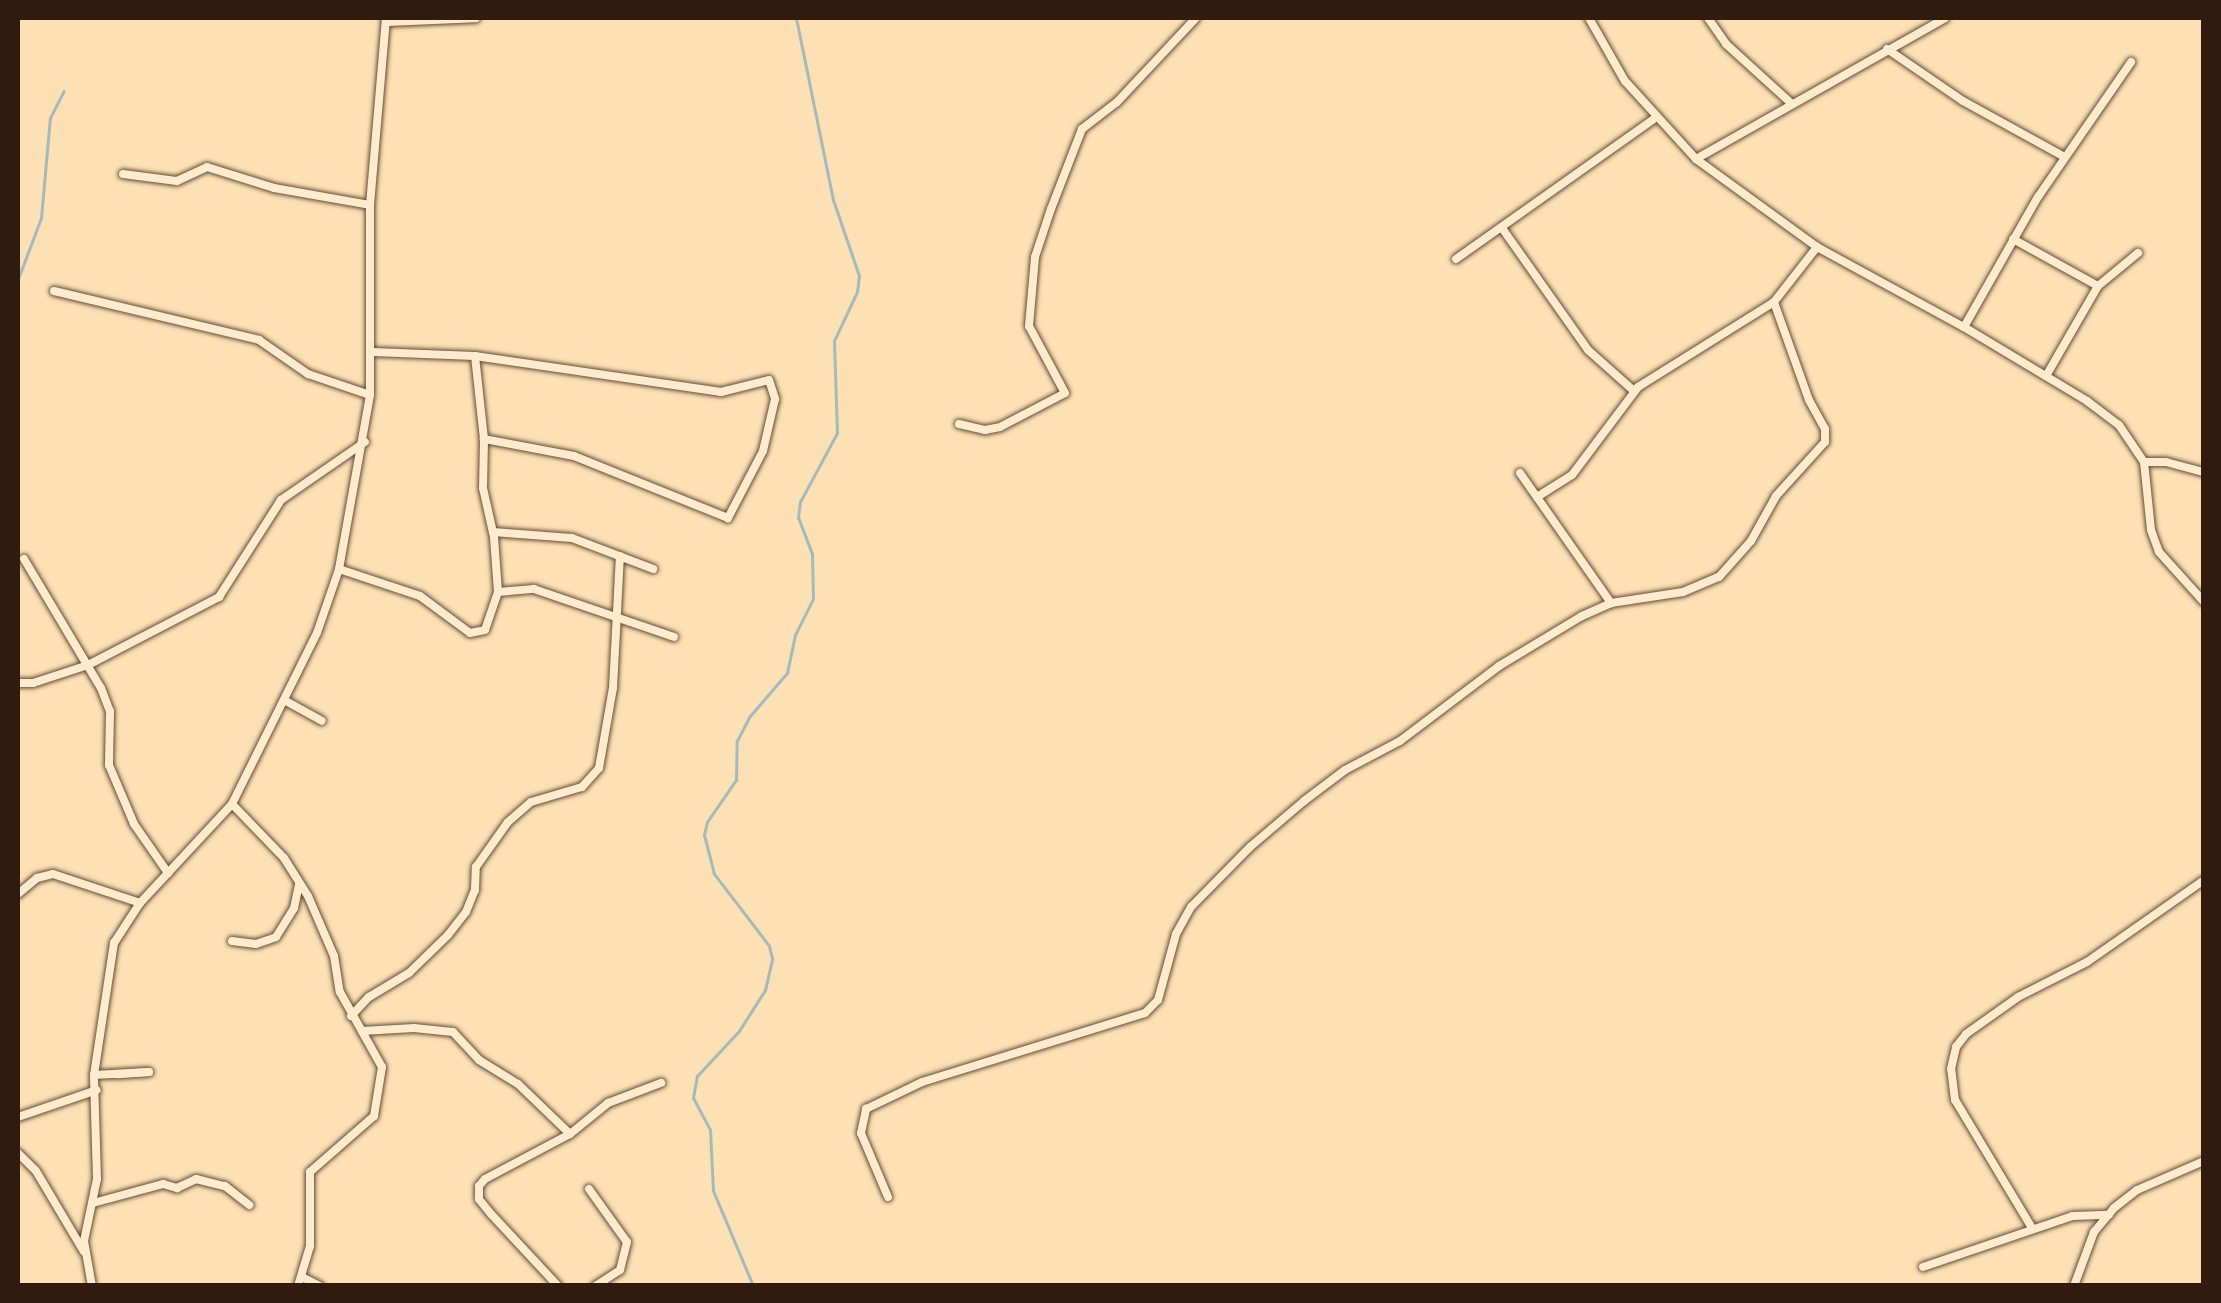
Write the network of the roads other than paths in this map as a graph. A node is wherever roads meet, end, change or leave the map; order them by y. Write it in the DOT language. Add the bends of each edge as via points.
graph roads {
  1 [pos="476,18"];
  2 [pos="1196,18"];
  3 [pos="1589,18"];
  4 [pos="1708,18"];
  5 [pos="1945,18"];
  6 [pos="386,20"];
  7 [pos="1887,50"];
  8 [pos="2130,62"];
  9 [pos="1792,104"];
  10 [pos="1654,118"];
  11 [pos="2065,158"];
  12 [pos="1696,159"];
  13 [pos="123,174"];
  14 [pos="370,204"];
  15 [pos="1502,228"];
  16 [pos="2013,240"];
  17 [pos="1817,247"];
  18 [pos="2138,253"];
  19 [pos="1456,259"];
  20 [pos="2098,286"];
  21 [pos="54,291"];
  22 [pos="1774,302"];
  23 [pos="1964,327"];
  24 [pos="373,352"];
  25 [pos="475,356"];
  26 [pos="2046,376"];
  27 [pos="1634,392"];
  28 [pos="370,395"];
  29 [pos="959,424"];
  30 [pos="484,439"];
  31 [pos="365,442"];
  32 [pos="2144,462"];
  33 [pos="2204,472"];
  34 [pos="1520,473"];
  35 [pos="1537,498"];
  36 [pos="493,532"];
  37 [pos="620,556"];
  38 [pos="24,558"];
  39 [pos="339,569"];
  40 [pos="653,569"];
  41 [pos="498,592"];
  42 [pos="2204,602"];
  43 [pos="1611,603"];
  44 [pos="616,619"];
  45 [pos="674,637"];
  46 [pos="88,664"];
  47 [pos="18,683"];
  48 [pos="284,700"];
  49 [pos="322,721"];
  50 [pos="232,804"];
  51 [pos="168,874"];
  52 [pos="2204,880"];
  53 [pos="300,884"];
  54 [pos="18,894"];
  55 [pos="140,903"];
  56 [pos="232,941"];
  57 [pos="351,1016"];
  58 [pos="362,1031"];
  59 [pos="117,1074"];
  60 [pos="94,1076"];
  61 [pos="661,1083"];
  62 [pos="97,1090"];
  63 [pos="18,1117"];
  64 [pos="570,1134"];
  65 [pos="20,1157"];
  66 [pos="2204,1162"];
  67 [pos="588,1188"];
  68 [pos="888,1196"];
  69 [pos="92,1203"];
  70 [pos="249,1205"];
  71 [pos="2108,1215"];
  72 [pos="2032,1228"];
  73 [pos="84,1252"];
  74 [pos="1923,1267"];
  75 [pos="300,1282"];
  76 [pos="92,1286"];
  77 [pos="320,1286"];
  78 [pos="558,1286"];
  79 [pos="595,1286"];
  80 [pos="2074,1286"];
  1 -- 6 [label="street"];
  2 -- 29 [label="street" via="1117,102 1082,129 1050,209 1035,257 1029,326 1065,393 1000,427"];
  3 -- 10 [label="street" via="1624,82"];
  4 -- 9 [label="street" via="1726,44"];
  5 -- 7 [label="street"];
  6 -- 14 [label="street"];
  7 -- 9 [label="street"];
  7 -- 11 [label="street"];
  8 -- 11 [label="street"];
  9 -- 12 [label="street"];
  10 -- 12 [label="street"];
  10 -- 15 [label="street"];
  11 -- 16 [label="street"];
  12 -- 17 [label="street"];
  13 -- 14 [label="street" via="177,181 207,167 274,188"];
  14 -- 24 [label="street"];
  15 -- 19 [label="street"];
  15 -- 27 [label="street" via="1588,350"];
  16 -- 20 [label="street"];
  16 -- 23 [label="street"];
  17 -- 22 [label="street"];
  17 -- 23 [label="street"];
  18 -- 20 [label="street"];
  20 -- 26 [label="street"];
  21 -- 28 [label="street" via="259,340 308,374"];
  22 -- 27 [label="street"];
  22 -- 43 [label="street" via="1825,442 1776,496 1751,541 1719,577 1683,592"];
  23 -- 26 [label="street"];
  24 -- 25 [label="street"];
  24 -- 28 [label="street"];
  25 -- 30 [label="street"];
  25 -- 30 [label="street" via="722,392 769,380 775,399 764,451 728,518 574,456"];
  26 -- 32 [label="street" via="2118,426"];
  27 -- 35 [label="street" via="1572,475"];
  28 -- 31 [label="street"];
  30 -- 36 [label="street" via="483,488"];
  31 -- 39 [label="street"];
  31 -- 46 [label="street" via="281,500 219,597"];
  32 -- 33 [label="street"];
  32 -- 42 [label="street" via="2159,552"];
  34 -- 35 [label="street"];
  35 -- 43 [label="street"];
  36 -- 37 [label="street" via="572,538"];
  36 -- 41 [label="street"];
  37 -- 40 [label="street"];
  37 -- 44 [label="street"];
  38 -- 46 [label="street"];
  39 -- 41 [label="street" via="393,584 478,634"];
  39 -- 48 [label="street"];
  41 -- 44 [label="street" via="534,589"];
  43 -- 68 [label="street" via="1499,666 1400,741 1345,770 1250,847 1191,908 1176,934 1158,1000 1146,1013 922,1082 866,1110 862,1133"];
  44 -- 45 [label="street"];
  44 -- 57 [label="street" via="599,768 582,787 531,802 508,822 476,867 466,912 408,972"];
  46 -- 47 [label="street"];
  46 -- 51 [label="street" via="110,710 109,765 134,824"];
  48 -- 49 [label="street"];
  48 -- 50 [label="street"];
  50 -- 51 [label="street"];
  50 -- 53 [label="street"];
  51 -- 55 [label="street"];
  52 -- 72 [label="street" via="2087,962 2018,996 1956,1047 1955,1100"];
  53 -- 56 [label="street" via="276,936 256,944"];
  53 -- 57 [label="street" via="334,956"];
  54 -- 55 [label="street" via="53,874"];
  55 -- 60 [label="street" via="114,942"];
  57 -- 58 [label="street"];
  58 -- 64 [label="street" via="453,1032"];
  58 -- 75 [label="street" via="382,1067 380,1100 367,1125 310,1172 310,1246"];
  59 -- 60 [label="street" via="149,1072"];
  60 -- 62 [label="street"];
  61 -- 64 [label="street" via="608,1103"];
  62 -- 63 [label="street"];
  62 -- 69 [label="street"];
  64 -- 78 [label="street" via="484,1179 478,1194"];
  65 -- 73 [label="street" via="36,1171"];
  66 -- 71 [label="street" via="2137,1190"];
  67 -- 79 [label="street" via="627,1242 620,1270"];
  69 -- 70 [label="street" via="196,1179 225,1186"];
  69 -- 73 [label="street"];
  71 -- 72 [label="street"];
  71 -- 80 [label="street" via="2094,1232"];
  72 -- 74 [label="street"];
  73 -- 76 [label="street"];
  75 -- 77 [label="street"];
}
